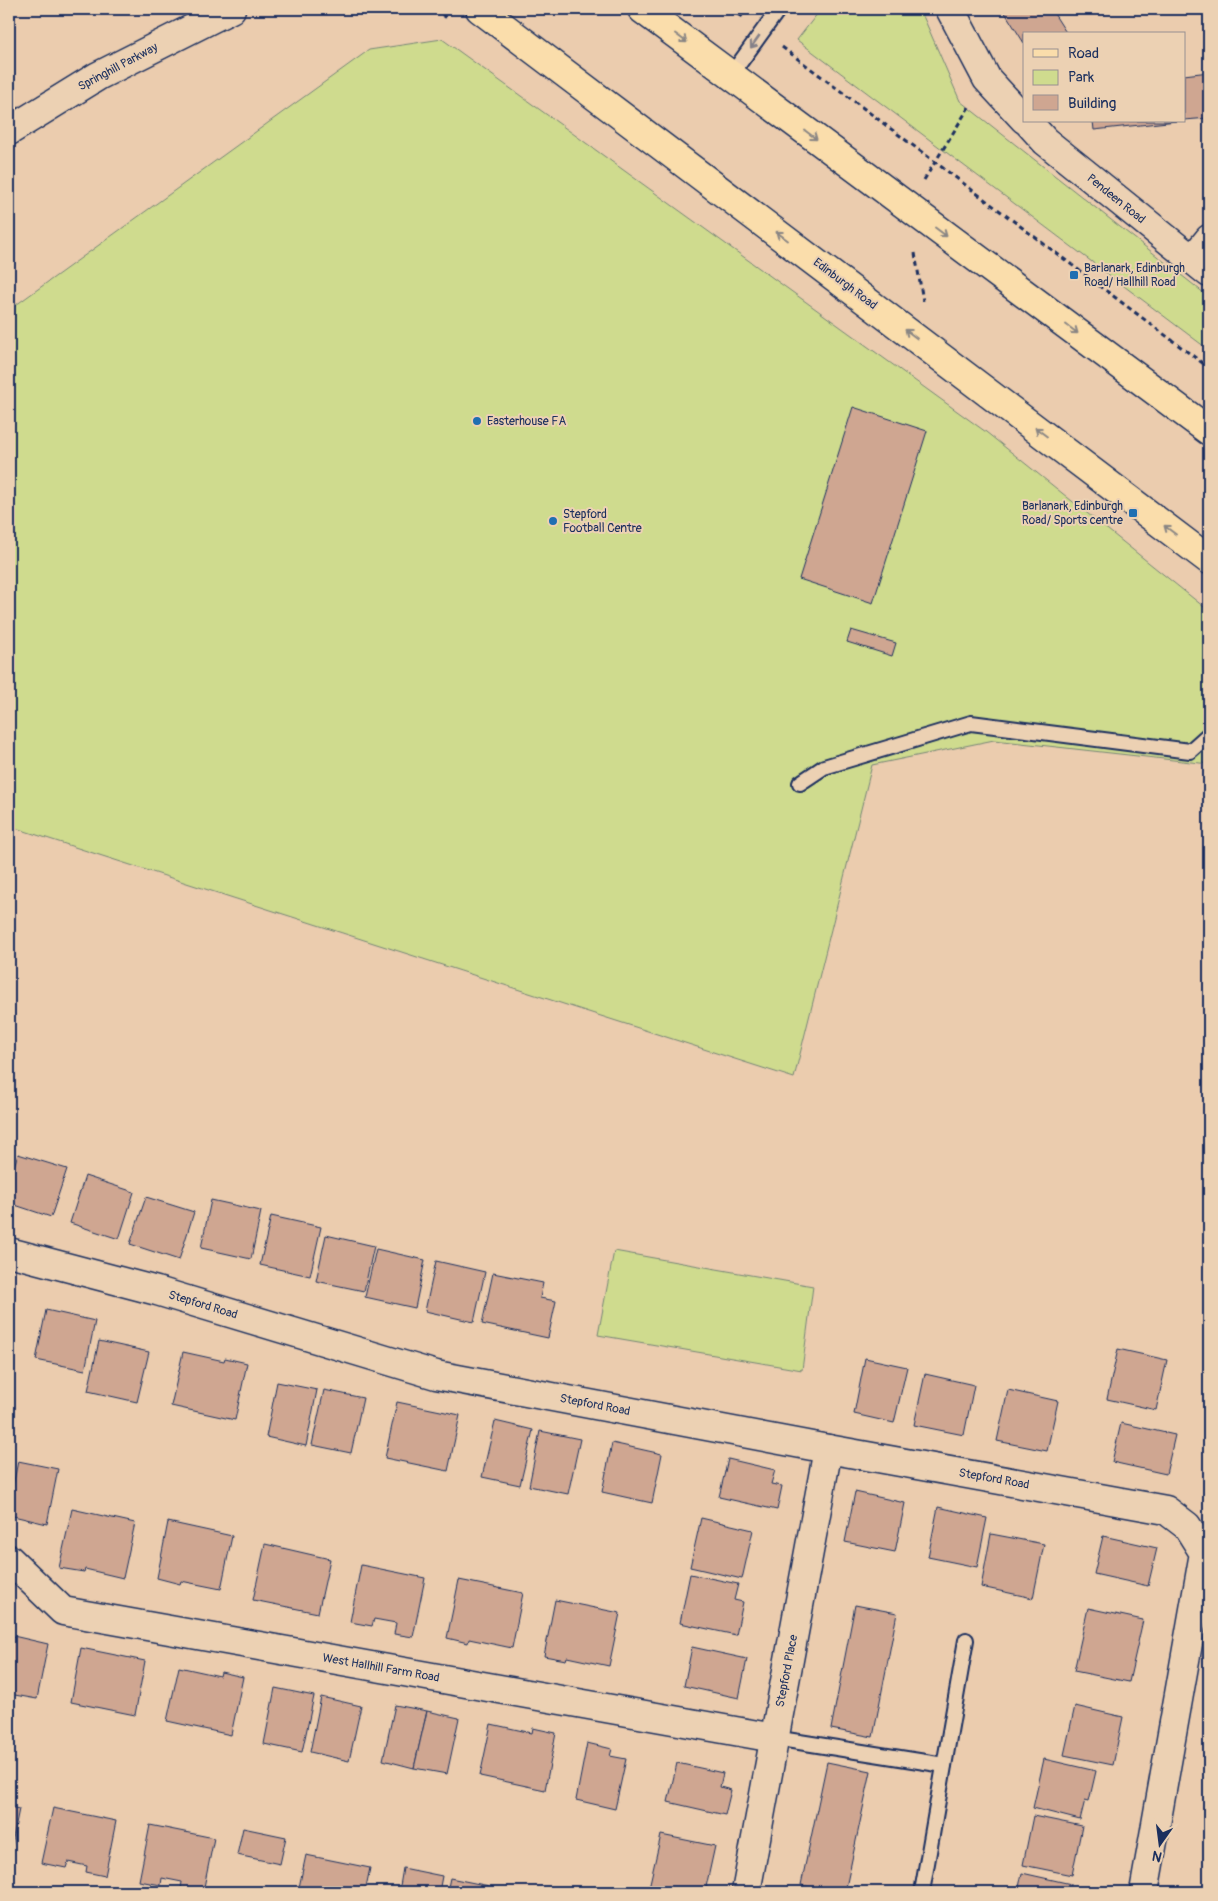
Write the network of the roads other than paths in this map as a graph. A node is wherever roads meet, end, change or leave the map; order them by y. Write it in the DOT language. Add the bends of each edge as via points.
graph roads {
  1 [pos="231,9"];
  2 [pos="480,9"];
  3 [pos="642,9"];
  4 [pos="777,9"];
  5 [pos="950,9"];
  6 [pos="731,75"];
  7 [pos="1023,118"];
  8 [pos="1027,122"];
  9 [pos="9,131"];
  10 [pos="1209,239"];
  11 [pos="1201,266"];
  12 [pos="1209,431"];
  13 [pos="1209,560"];
  14 [pos="1209,734"];
  15 [pos="800,783"];
  16 [pos="9,1252"];
  17 [pos="828,1449"];
  18 [pos="9,1559"];
  19 [pos="966,1640"];
  20 [pos="774,1738"];
  21 [pos="944,1765"];
  22 [pos="746,1892"];
  23 [pos="922,1892"];
  24 [pos="1144,1892"];
  1 -- 9 [label="street, Springhill Parkway" via="98,76"];
  13 -- 2 [label="main road, Edinburgh Road, one-way"];
  3 -- 6 [label="main road, one-way"];
  4 -- 6 [label="lane, one-way"];
  5 -- 7 [label="street, Pendeen Road" via="987,78"];
  6 -- 12 [label="main road, one-way"];
  8 -- 11 [label="street, Pendeen Road" via="1045,141"];
  10 -- 11 [label="street"];
  14 -- 15 [label="lane" via="1190,751 971,723 824,767"];
  16 -- 17 [label="street, Stepford Road" via="158,1292 436,1375"];
  17 -- 20 [label="street, Stepford Place"];
  17 -- 24 [label="street, Stepford Road" via="1166,1510 1188,1526 1204,1553"];
  18 -- 20 [label="street, West Hallhill Farm Road" via="63,1611"];
  19 -- 21 [label="lane"];
  20 -- 21 [label="lane"];
  20 -- 22 [label="street, Stepford Place"];
  21 -- 23 [label="lane"];
}
